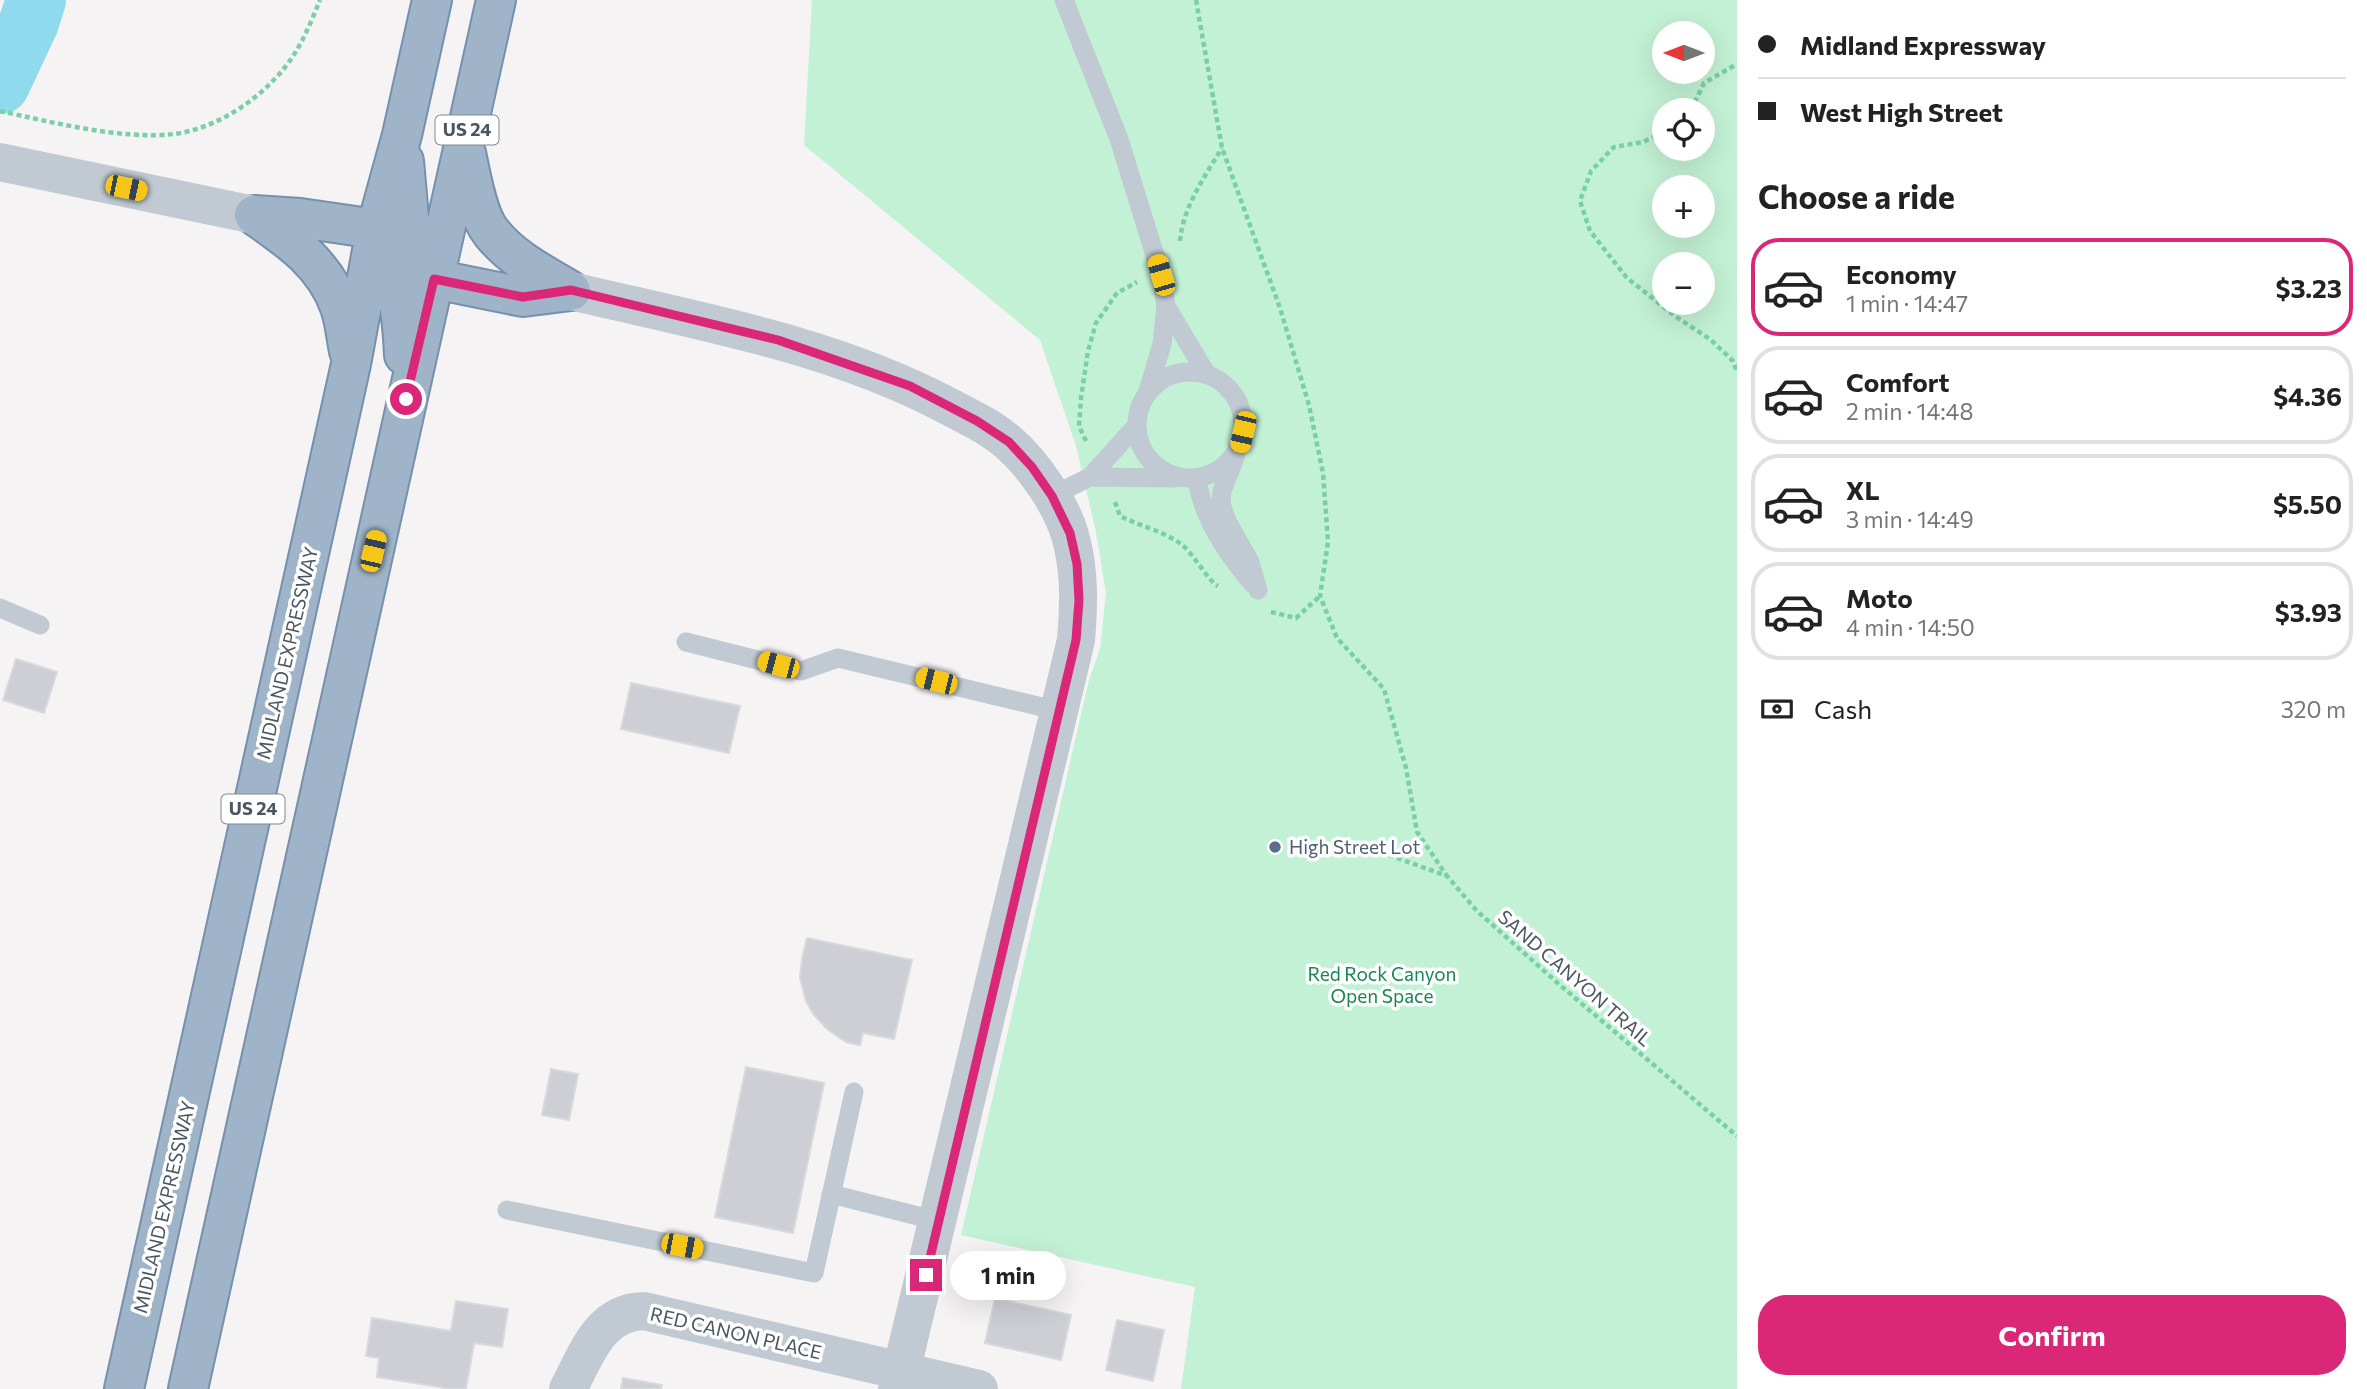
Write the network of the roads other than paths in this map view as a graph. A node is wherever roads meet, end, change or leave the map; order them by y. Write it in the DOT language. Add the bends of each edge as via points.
graph roads {
  1 [pos="432,0"];
  2 [pos="496,0"];
  3 [pos="1064,0"];
  4 [pos="402,135"];
  5 [pos="464,142"];
  6 [pos="11,164"];
  7 [pos="254,215"];
  8 [pos="376,229"];
  9 [pos="434,279"];
  10 [pos="571,290"];
  11 [pos="1166,306"];
  12 [pos="351,364"];
  13 [pos="1206,373"];
  14 [pos="1148,391"];
  15 [pos="406,399"];
  16 [pos="1137,425"];
  17 [pos="1240,446"];
  18 [pos="1090,477"];
  19 [pos="1188,478"];
  20 [pos="1052,496"];
  21 [pos="0,608"];
  22 [pos="40,625"];
  23 [pos="686,642"];
  24 [pos="1059,711"];
  25 [pos="854,1092"];
  26 [pos="831,1194"];
  27 [pos="507,1210"];
  28 [pos="938,1221"];
  29 [pos="899,1380"];
  30 [pos="124,1389"];
  31 [pos="188,1389"];
  32 [pos="568,1389"];
  33 [pos="979,1389"];
  1 -- 4 [label="highway, MIDLAND EXPRESSWAY / US 24"];
  2 -- 5 [label="highway, US 24"];
  3 -- 11 [label="lane" via="1119,139 1161,275"];
  4 -- 8 [label="highway, MIDLAND EXPRESSWAY / US 24"];
  4 -- 9 [label="highway" via="409,218 418,255"];
  5 -- 9 [label="highway, US 24"];
  5 -- 10 [label="highway" via="474,192 489,231 518,259"];
  6 -- 7 [label="street"];
  7 -- 8 [label="highway"];
  7 -- 12 [label="highway" via="297,245 323,274 340,307"];
  8 -- 12 [label="highway, MIDLAND EXPRESSWAY / US 24"];
  8 -- 15 [label="highway" via="402,312"];
  9 -- 10 [label="highway" via="523,297"];
  9 -- 15 [label="highway, US 24"];
  10 -- 20 [label="street" via="778,340 910,386 1009,442"];
  11 -- 13 [label="lane"];
  11 -- 14 [label="lane" via="1162,344"];
  12 -- 30 [label="highway, MIDLAND EXPRESSWAY / US 24"];
  13 -- 14 [label="lane" via="1172,374"];
  13 -- 17 [label="lane" via="1225,384 1242,409"];
  14 -- 16 [label="lane"];
  15 -- 31 [label="highway, US 24"];
  16 -- 18 [label="lane"];
  16 -- 19 [label="lane" via="1146,456 1156,467"];
  17 -- 19 [label="lane" via="1227,464 1208,477"];
  17 -- 19 [label="lane" via="1221,504 1250,562 1258,590 1234,562"];
  18 -- 19 [label="lane"];
  18 -- 20 [label="lane"];
  20 -- 24 [label="street" via="1070,533 1079,600 1076,640"];
  21 -- 22 [label="lane"];
  23 -- 24 [label="lane" via="801,671 838,658"];
  24 -- 28 [label="street"];
  25 -- 26 [label="lane"];
  26 -- 27 [label="lane" via="814,1273"];
  26 -- 28 [label="lane"];
  28 -- 29 [label="street"];
  29 -- 32 [label="street, RED CANON PLACE" via="644,1311 628,1311 602,1329"];
  29 -- 33 [label="street, RED CANON PLACE"];
}
